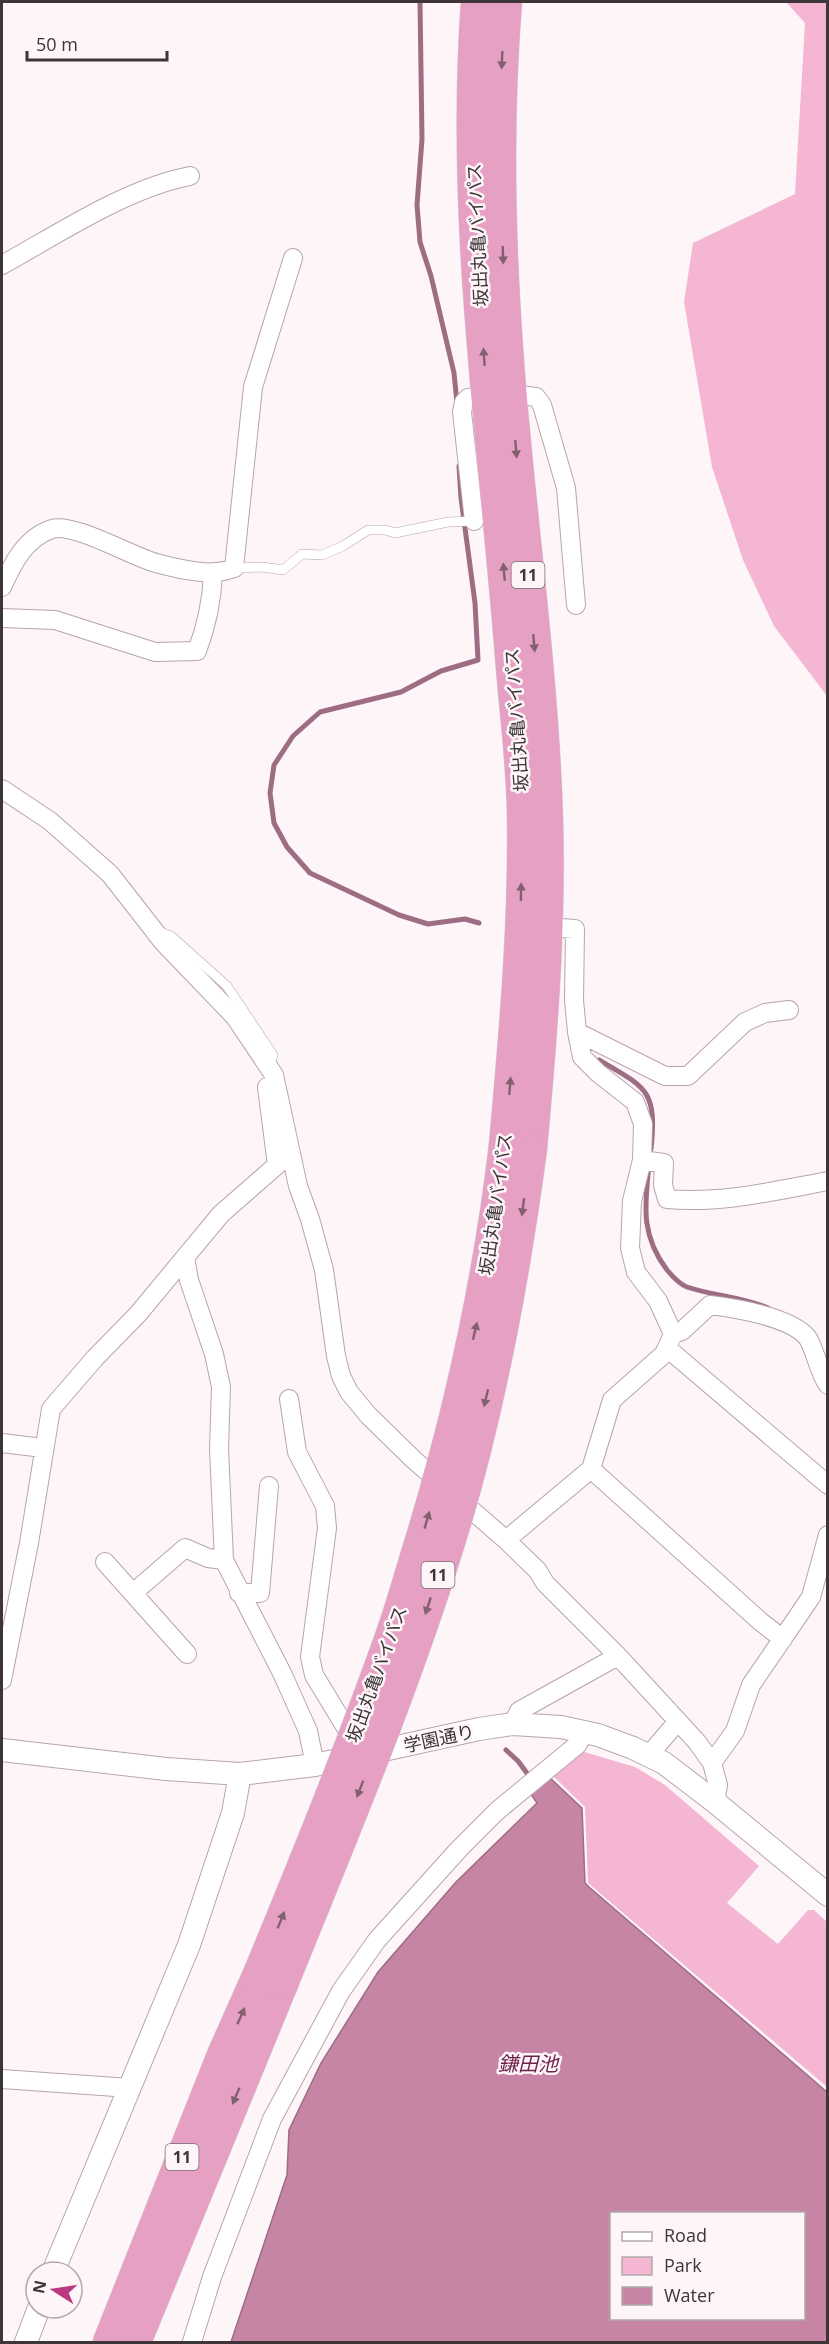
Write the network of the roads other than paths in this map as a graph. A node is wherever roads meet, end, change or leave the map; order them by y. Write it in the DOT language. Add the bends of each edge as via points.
graph roads {
  1 [pos="477,2"];
  2 [pos="506,2"];
  3 [pos="190,176"];
  4 [pos="293,258"];
  5 [pos="2,265"];
  6 [pos="499,395"];
  7 [pos="468,522"];
  8 [pos="234,568"];
  9 [pos="213,573"];
  10 [pos="2,587"];
  11 [pos="576,605"];
  12 [pos="2,618"];
  13 [pos="2,789"];
  14 [pos="547,927"];
  15 [pos="789,1010"];
  16 [pos="577,1032"];
  17 [pos="271,1071"];
  18 [pos="518,1147"];
  19 [pos="648,1161"];
  20 [pos="828,1181"];
  21 [pos="185,1257"];
  22 [pos="670,1341"];
  23 [pos="828,1385"];
  24 [pos="289,1399"];
  25 [pos="2,1443"];
  26 [pos="43,1448"];
  27 [pos="591,1469"];
  28 [pos="828,1485"];
  29 [pos="269,1486"];
  30 [pos="828,1535"];
  31 [pos="506,1540"];
  32 [pos="224,1560"];
  33 [pos="105,1562"];
  34 [pos="133,1593"];
  35 [pos="239,1593"];
  36 [pos="783,1639"];
  37 [pos="187,1654"];
  38 [pos="618,1656"];
  39 [pos="2,1680"];
  40 [pos="678,1721"];
  41 [pos="513,1724"];
  42 [pos="585,1732"];
  43 [pos="2,1750"];
  44 [pos="359,1754"];
  45 [pos="649,1755"];
  46 [pos="712,1763"];
  47 [pos="315,1765"];
  48 [pos="240,1774"];
  49 [pos="715,1802"];
  50 [pos="828,1895"];
  51 [pos="271,1979"];
  52 [pos="223,2055"];
  53 [pos="2,2079"];
  54 [pos="130,2088"];
  55 [pos="202,2177"];
  56 [pos="58,2260"];
  57 [pos="35,2320"];
  58 [pos="26,2343"];
  59 [pos="99,2343"];
  60 [pos="109,2343"];
  61 [pos="135,2343"];
  62 [pos="156,2343"];
  63 [pos="192,2343"];
  6 -- 1 [label="highway, 坂出丸亀バイパス / 11, one-way" via="478,276 473,159"];
  2 -- 6 [label="highway, 坂出丸亀バイパス / 11, one-way" via="501,55"];
  3 -- 5 [label="street" via="165,180 127,197"];
  4 -- 8 [label="street" via="254,387"];
  6 -- 7 [label="street" via="468,398 464,402"];
  6 -- 11 [label="street" via="536,397 542,405 566,488"];
  6 -- 14 [label="highway, 坂出丸亀バイパス / 11, one-way" via="541,714 547,820"];
  18 -- 6 [label="highway, 坂出丸亀バイパス / 11, one-way" via="516,1022 523,810 504,565"];
  7 -- 8 [label="lane" via="395,533 368,530 322,555 302,554 283,570"];
  8 -- 9 [label="street"];
  9 -- 10 [label="street" via="154,562 54,528 33,538 15,558"];
  9 -- 12 [label="street" via="212,597 197,651 155,652 55,620"];
  13 -- 17 [label="street" via="50,821 110,874 153,930 236,1017"];
  14 -- 16 [label="street" via="575,928"];
  14 -- 18 [label="highway, 坂出丸亀バイパス / 11" via="542,1026"];
  15 -- 16 [label="street" via="765,1013 745,1022 688,1076 665,1076"];
  16 -- 19 [label="street" via="582,1057 635,1101"];
  17 -- 21 [label="street" via="265,1089 277,1165 221,1214"];
  17 -- 31 [label="street" via="298,1186 324,1270 341,1376 368,1415"];
  18 -- 51 [label="highway, 坂出丸亀バイパス / 11, bridge" via="496,1216 452,1434 427,1520 390,1640 328,1805"];
  19 -- 20 [label="street" via="664,1163 667,1199 697,1202"];
  19 -- 22 [label="street" via="632,1201 630,1248 636,1272 658,1302"];
  21 -- 26 [label="street" via="51,1409"];
  21 -- 32 [label="street" via="221,1387 219,1449"];
  22 -- 23 [label="street" via="710,1305 747,1309 796,1328 808,1338"];
  22 -- 27 [label="street" via="664,1354 612,1400"];
  22 -- 28 [label="street"];
  24 -- 44 [label="street" via="297,1452 325,1506 327,1528 310,1657 314,1676"];
  25 -- 26 [label="street"];
  26 -- 39 [label="street"];
  27 -- 31 [label="street"];
  27 -- 36 [label="street"];
  29 -- 35 [label="street" via="260,1593"];
  30 -- 36 [label="street" via="811,1597"];
  31 -- 38 [label="street"];
  32 -- 34 [label="street" via="185,1548"];
  32 -- 35 [label="street"];
  33 -- 34 [label="street"];
  34 -- 37 [label="street"];
  35 -- 47 [label="street" via="308,1731"];
  36 -- 46 [label="street" via="751,1685 735,1731"];
  38 -- 40 [label="street"];
  38 -- 41 [label="street" via="519,1711"];
  40 -- 45 [label="street"];
  40 -- 46 [label="street"];
  41 -- 42 [label="street, 学園通り"];
  41 -- 44 [label="street, 学園通り"];
  42 -- 45 [label="street, 学園通り"];
  42 -- 63 [label="street" via="577,1745 497,1811 421,1889 377,1940 341,1991 272,2119 212,2277"];
  43 -- 48 [label="street, 学園通り"];
  44 -- 47 [label="street, 学園通り"];
  45 -- 49 [label="street, 学園通り"];
  46 -- 49 [label="street" via="718,1785"];
  47 -- 48 [label="street, 学園通り"];
  48 -- 54 [label="street" via="233,1813 189,1945"];
  49 -- 50 [label="street, 学園通り"];
  52 -- 51 [label="highway, 坂出丸亀バイパス / 11, one-way"];
  51 -- 55 [label="highway, 坂出丸亀バイパス / 11, one-way"];
  52 -- 59 [label="highway, 11"];
  52 -- 60 [label="highway, 坂出丸亀バイパス / 11"];
  53 -- 54 [label="street"];
  54 -- 56 [label="street"];
  55 -- 61 [label="highway, 坂出丸亀バイパス / 11"];
  55 -- 62 [label="highway"];
  57 -- 58 [label="street"];
}
